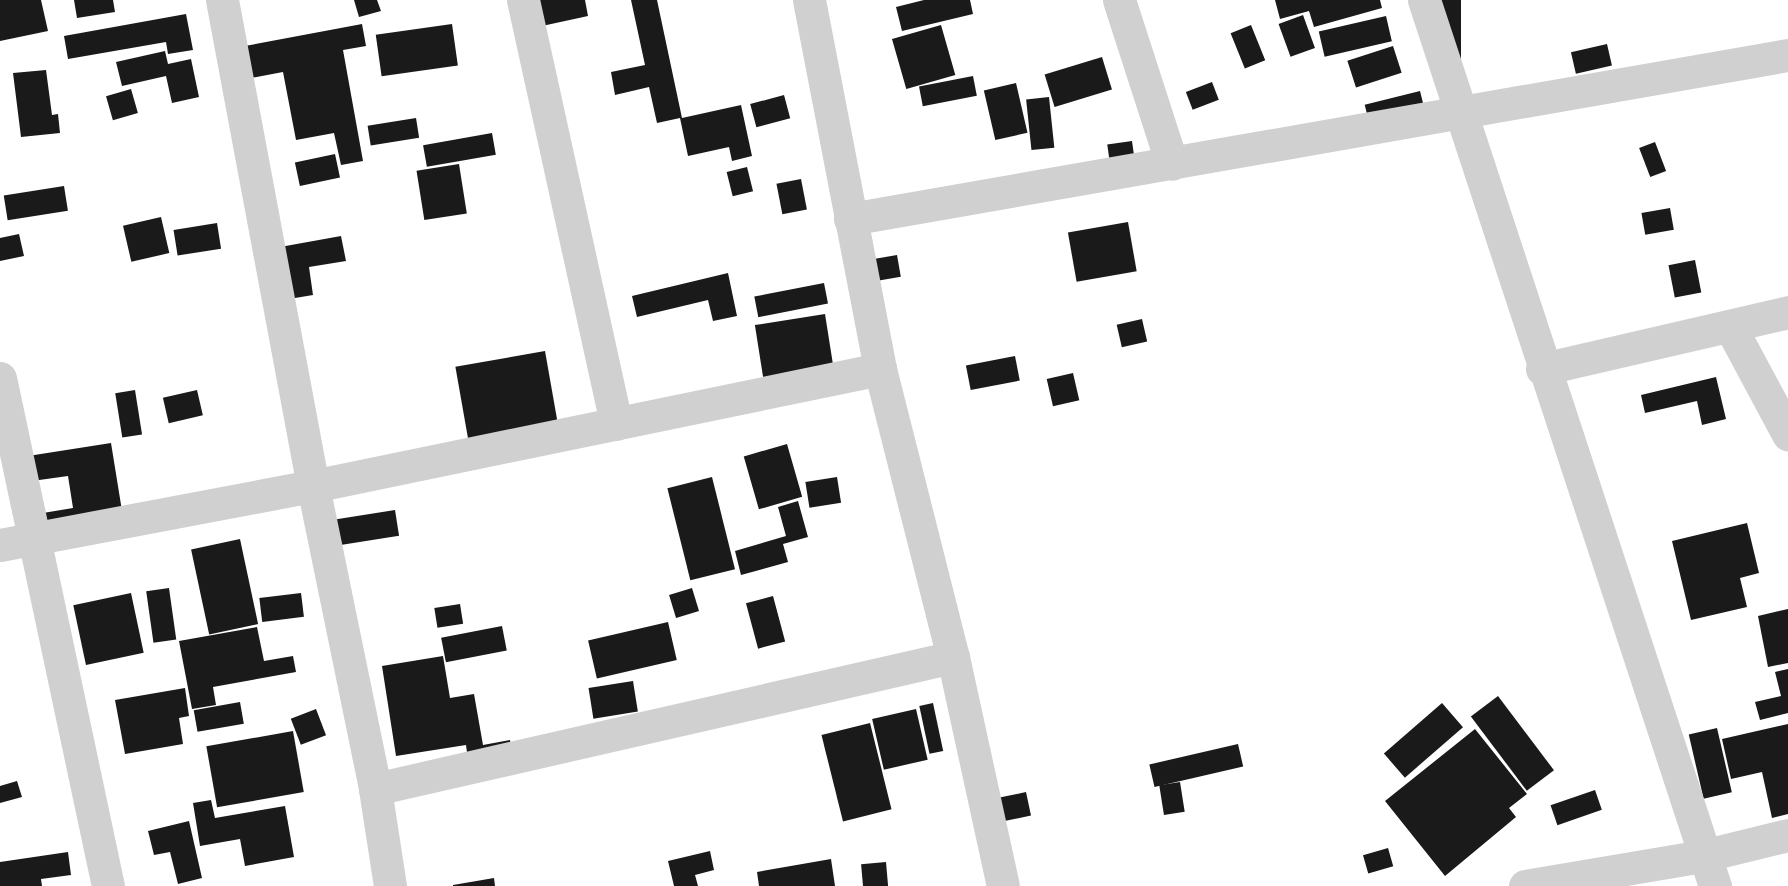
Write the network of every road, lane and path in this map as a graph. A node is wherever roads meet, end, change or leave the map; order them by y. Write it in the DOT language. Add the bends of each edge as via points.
graph roads {
  1 [pos="222,0"];
  2 [pos="523,0"];
  3 [pos="809,0"];
  4 [pos="1119,0"];
  5 [pos="1424,0"];
  6 [pos="1788,54"];
  7 [pos="1460,111"];
  8 [pos="1172,164"];
  9 [pos="850,219"];
  10 [pos="1788,312"];
  11 [pos="1730,326"];
  12 [pos="880,369"];
  13 [pos="1542,369"];
  14 [pos="0,378"];
  15 [pos="616,424"];
  16 [pos="1788,434"];
  17 [pos="313,486"];
  18 [pos="36,539"];
  19 [pos="0,545"];
  20 [pos="953,657"];
  21 [pos="375,789"];
  22 [pos="1788,835"];
  23 [pos="1702,856"];
  24 [pos="108,886"];
  25 [pos="390,886"];
  26 [pos="1003,886"];
  27 [pos="1525,886"];
  28 [pos="1715,886"];
  1 -- 17 [label="street"];
  2 -- 15 [label="street"];
  3 -- 9 [label="street"];
  4 -- 8 [label="street"];
  5 -- 7 [label="street"];
  6 -- 7 [label="street"];
  7 -- 8 [label="street"];
  7 -- 13 [label="street"];
  8 -- 9 [label="street"];
  9 -- 12 [label="street"];
  10 -- 11 [label="street"];
  11 -- 13 [label="street"];
  11 -- 16 [label="street"];
  12 -- 15 [label="street"];
  12 -- 20 [label="street"];
  13 -- 23 [label="street"];
  14 -- 18 [label="street"];
  15 -- 17 [label="street"];
  17 -- 18 [label="street"];
  17 -- 21 [label="street"];
  18 -- 19 [label="street"];
  18 -- 24 [label="street"];
  20 -- 21 [label="street"];
  20 -- 26 [label="street"];
  21 -- 25 [label="street"];
  22 -- 23 [label="street"];
  23 -- 27 [label="street"];
  23 -- 28 [label="street"];
}
